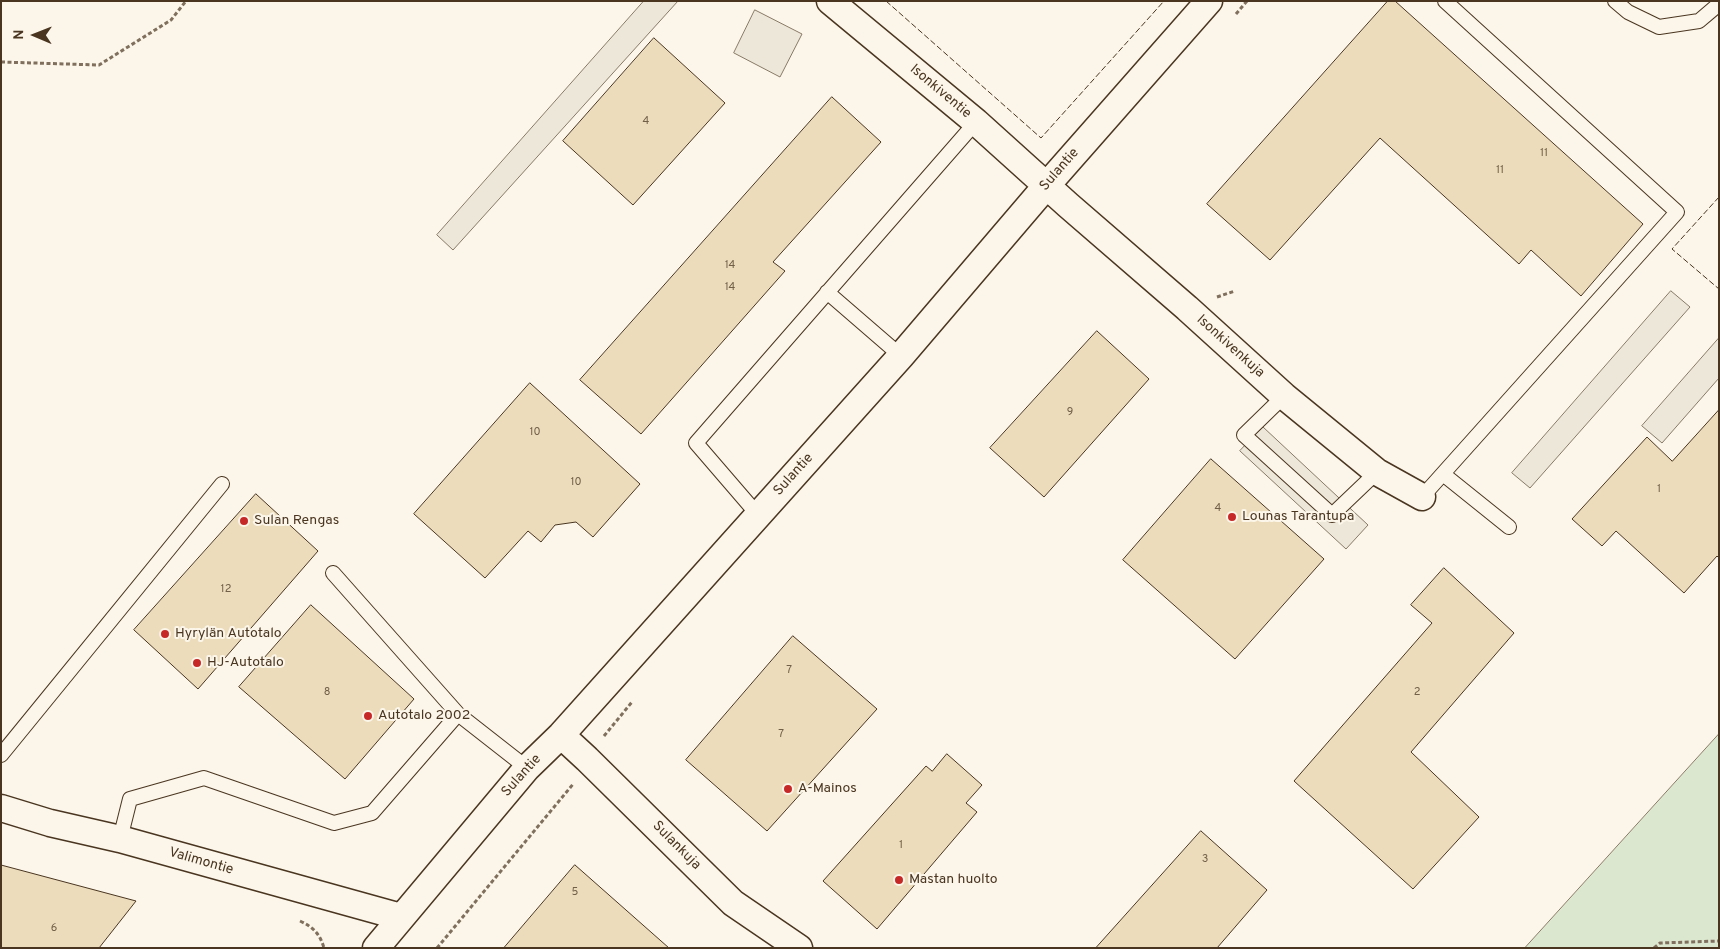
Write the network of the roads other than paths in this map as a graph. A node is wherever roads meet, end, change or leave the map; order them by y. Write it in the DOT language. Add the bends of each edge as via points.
graph roads {
  1 [pos="830,1"];
  2 [pos="1209,1"];
  3 [pos="1445,1"];
  4 [pos="1615,1"];
  5 [pos="1719,4"];
  6 [pos="976,122"];
  7 [pos="1047,185"];
  8 [pos="827,292"];
  9 [pos="901,356"];
  10 [pos="1284,396"];
  11 [pos="1377,472"];
  12 [pos="1443,474"];
  13 [pos="222,484"];
  14 [pos="1422,497"];
  15 [pos="758,515"];
  16 [pos="1509,527"];
  17 [pos="333,573"];
  18 [pos="458,714"];
  19 [pos="561,736"];
  20 [pos="1,755"];
  21 [pos="527,768"];
  22 [pos="1,808"];
  23 [pos="120,839"];
  24 [pos="401,918"];
  25 [pos="376,948"];
  26 [pos="800,948"];
  1 -- 6 [label="street, Isonkiventie"];
  2 -- 7 [label="street, Sulantie"];
  3 -- 12 [label="lane" via="1677,212"];
  4 -- 5 [label="lane" via="1628,12 1659,27 1699,22"];
  6 -- 7 [label="street, Isonkiventie"];
  6 -- 8 [label="lane"];
  7 -- 9 [label="street, Sulantie"];
  7 -- 10 [label="street, Isonkivenkuja"];
  8 -- 9 [label="lane"];
  8 -- 15 [label="lane" via="696,443"];
  9 -- 15 [label="street, Sulantie"];
  10 -- 11 [label="street, Isonkivenkuja"];
  10 -- 11 [label="lane" via="1244,435 1332,515"];
  11 -- 14 [label="street, Isonkivenkuja"];
  12 -- 14 [label="lane"];
  12 -- 16 [label="lane"];
  13 -- 20 [label="lane"];
  15 -- 19 [label="street, Sulantie"];
  17 -- 18 [label="lane"];
  18 -- 21 [label="lane"];
  18 -- 23 [label="lane" via="372,813 334,823 204,778 130,799"];
  19 -- 21 [label="street, Sulantie"];
  19 -- 26 [label="street, Sulankuja" via="733,903"];
  21 -- 24 [label="street, Sulantie"];
  22 -- 23 [label="street, Valimontie"];
  23 -- 24 [label="street, Valimontie"];
  24 -- 25 [label="street, Sulantie"];
}
